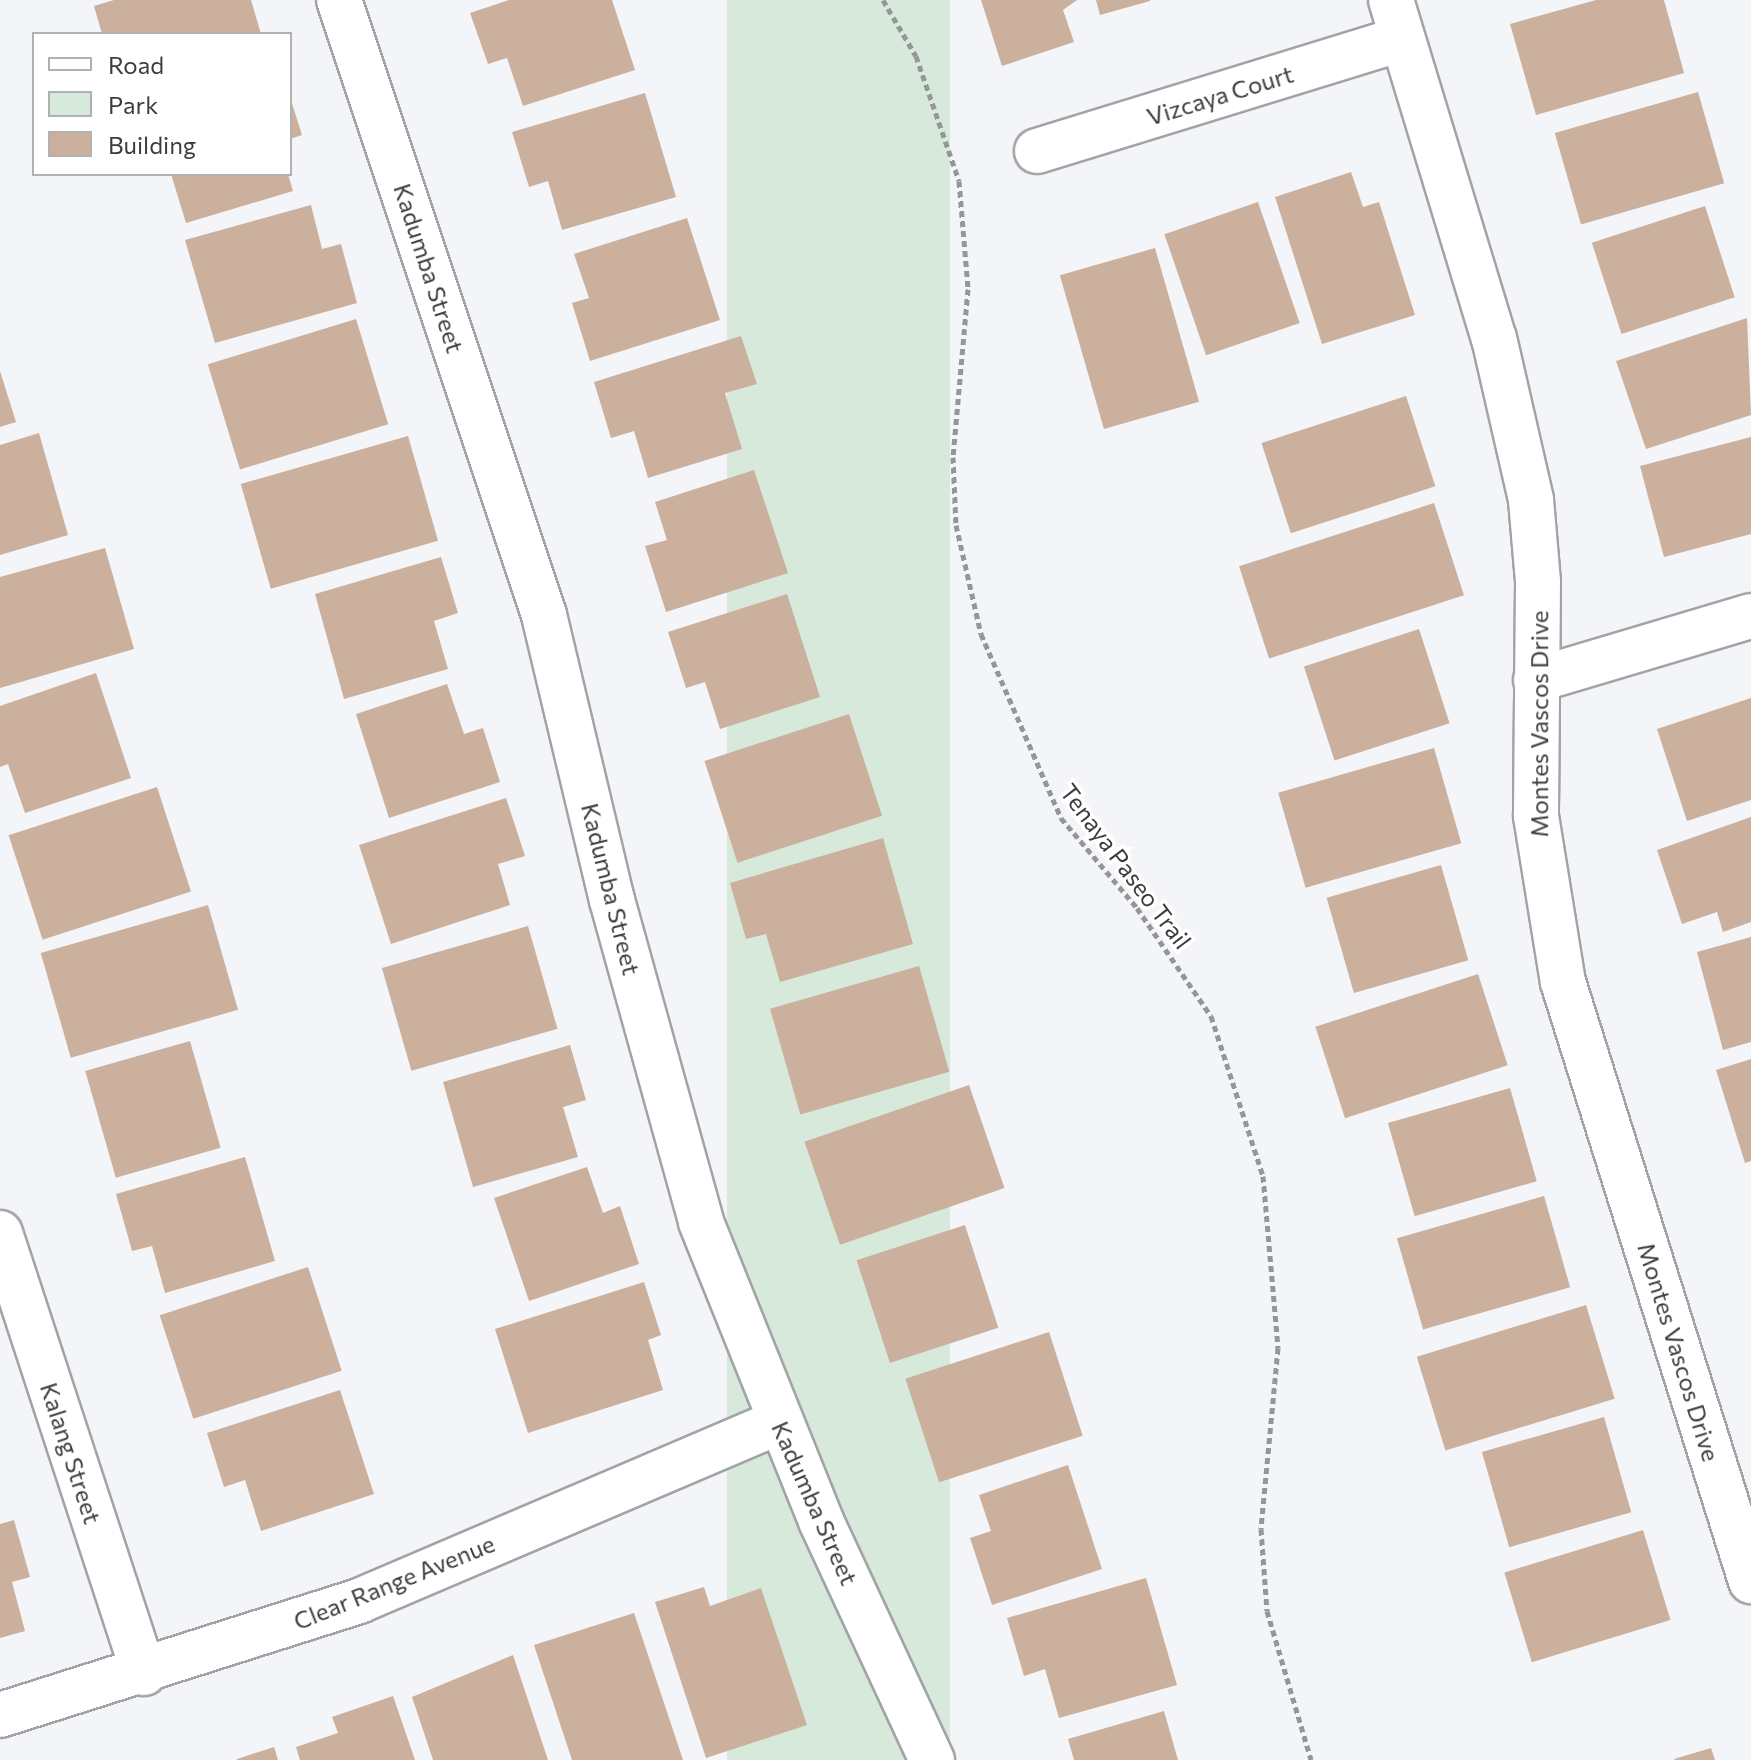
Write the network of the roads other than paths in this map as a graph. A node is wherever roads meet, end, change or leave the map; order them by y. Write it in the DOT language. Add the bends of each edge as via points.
graph roads {
  1 [pos="339,0"];
  2 [pos="1396,20"];
  3 [pos="1037,151"];
  4 [pos="1751,616"];
  5 [pos="1536,680"];
  6 [pos="0,1233"];
  7 [pos="779,1422"];
  8 [pos="1751,1581"];
  9 [pos="144,1673"];
  10 [pos="0,1715"];
  11 [pos="932,1760"];
  1 -- 7 [label="street, Kadumba Street" via="544,615 612,900 701,1222"];
  2 -- 3 [label="street, Vizcaya Court"];
  2 -- 5 [label="street, Montes Vascos Drive" via="1515,421 1538,582"];
  4 -- 5 [label="street"];
  5 -- 8 [label="street, Montes Vascos Drive" via="1536,816 1563,982"];
  6 -- 9 [label="street, Kalang Street"];
  7 -- 9 [label="street, Clear Range Avenue" via="359,1601"];
  7 -- 11 [label="street, Kadumba Street"];
  9 -- 10 [label="street, Clear Range Avenue"];
}
